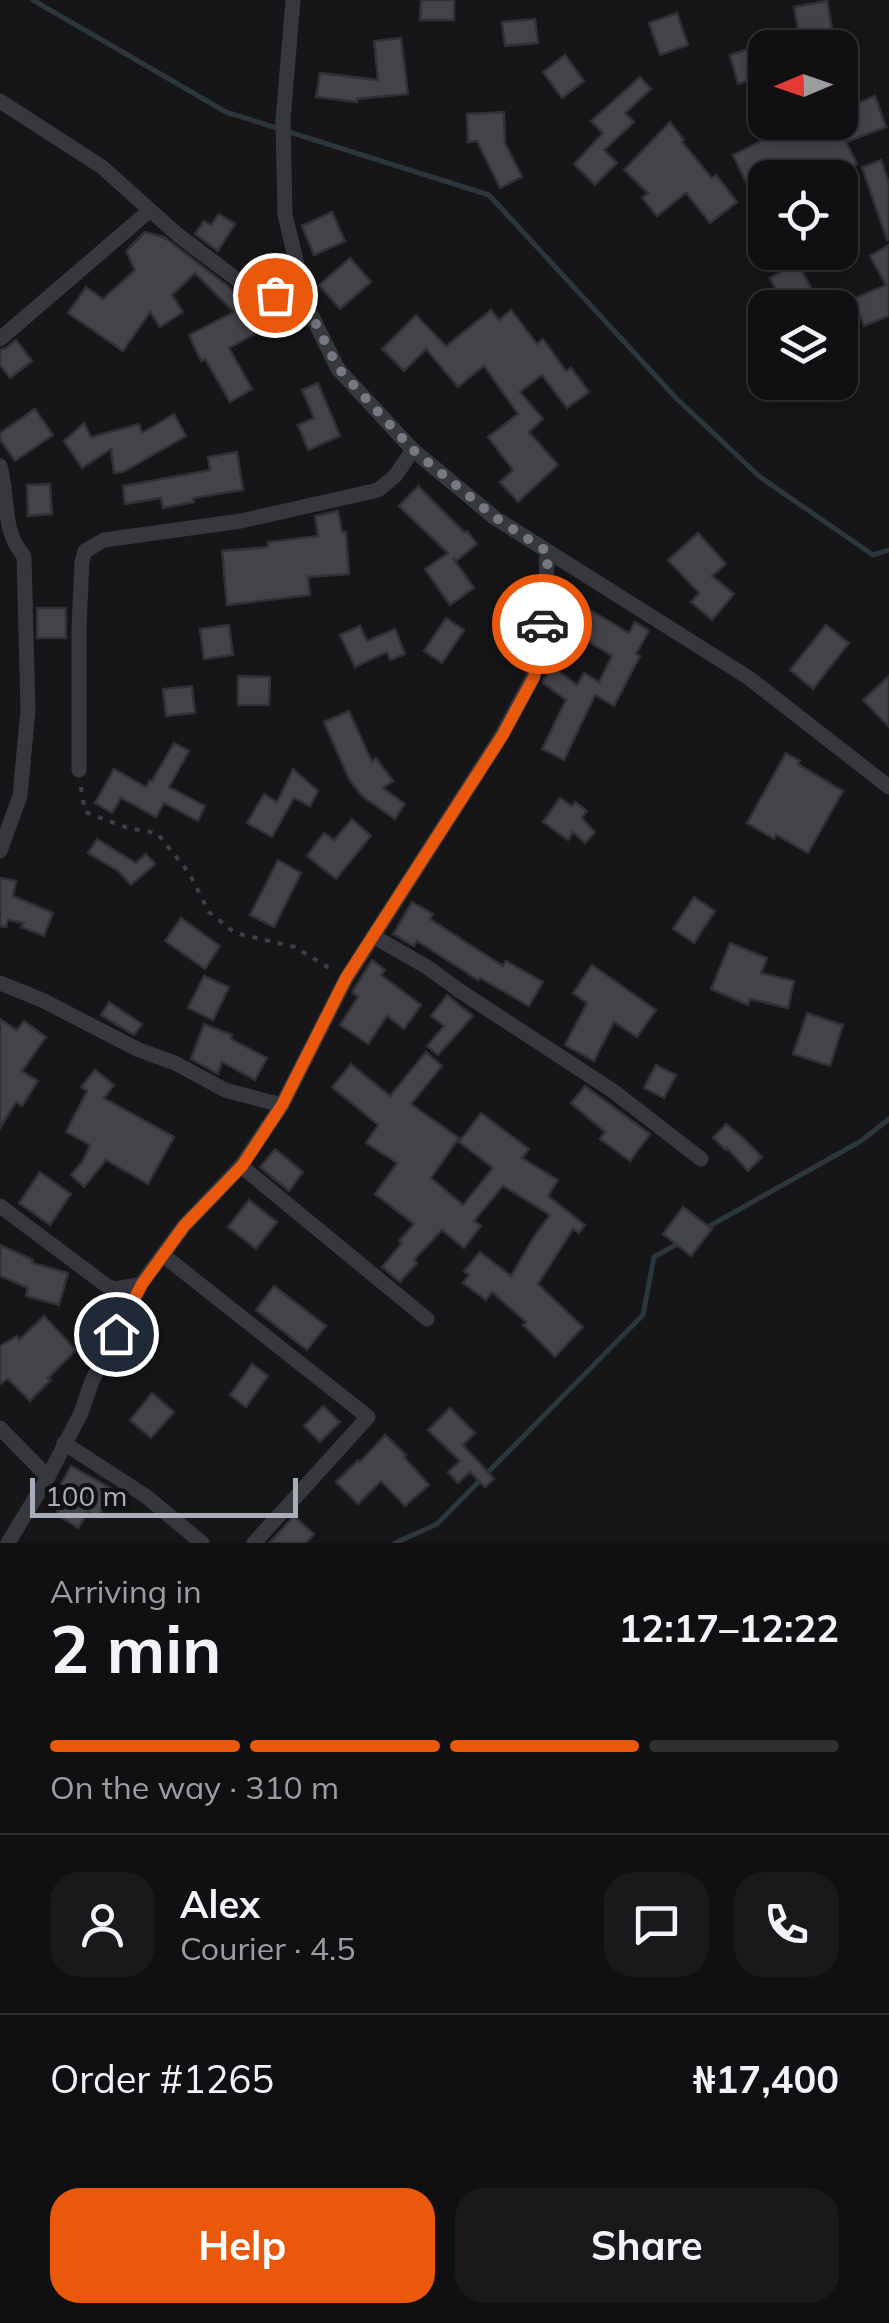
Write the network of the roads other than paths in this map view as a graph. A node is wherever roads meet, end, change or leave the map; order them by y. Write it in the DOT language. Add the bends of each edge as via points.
graph roads {
  1 [pos="293,0"];
  2 [pos="0,101"];
  3 [pos="150,211"];
  4 [pos="307,306"];
  5 [pos="0,339"];
  6 [pos="413,450"];
  7 [pos="0,466"];
  8 [pos="548,552"];
  9 [pos="79,770"];
  10 [pos="889,787"];
  11 [pos="0,851"];
  12 [pos="373,936"];
  13 [pos="0,982"];
  14 [pos="282,1105"];
  15 [pos="701,1159"];
  16 [pos="242,1166"];
  17 [pos="0,1206"];
  18 [pos="164,1256"];
  19 [pos="142,1284"];
  20 [pos="427,1319"];
  21 [pos="0,1428"];
  22 [pos="64,1443"];
  23 [pos="48,1476"];
  24 [pos="8,1543"];
  25 [pos="202,1543"];
  26 [pos="254,1543"];
  1 -- 4 [label="street" via="283,120 286,216"];
  2 -- 3 [label="street" via="102,167"];
  3 -- 4 [label="street" via="244,284"];
  3 -- 5 [label="street"];
  4 -- 6 [label="street" via="338,368"];
  6 -- 8 [label="street"];
  6 -- 9 [label="street" via="378,490 241,521 104,540 85,551"];
  7 -- 11 [label="street" via="8,528 24,556 28,710 20,796"];
  8 -- 10 [label="street" via="749,678"];
  8 -- 12 [label="street" via="534,677"];
  12 -- 14 [label="street"];
  12 -- 15 [label="street" via="613,1092"];
  13 -- 14 [label="street" via="226,1090"];
  14 -- 16 [label="street"];
  16 -- 18 [label="street"];
  16 -- 20 [label="street"];
  17 -- 19 [label="street" via="107,1286"];
  18 -- 19 [label="street"];
  18 -- 26 [label="street" via="368,1417"];
  19 -- 22 [label="street"];
  21 -- 23 [label="street"];
  22 -- 23 [label="street"];
  22 -- 25 [label="street" via="148,1497"];
  23 -- 24 [label="street"];
}
